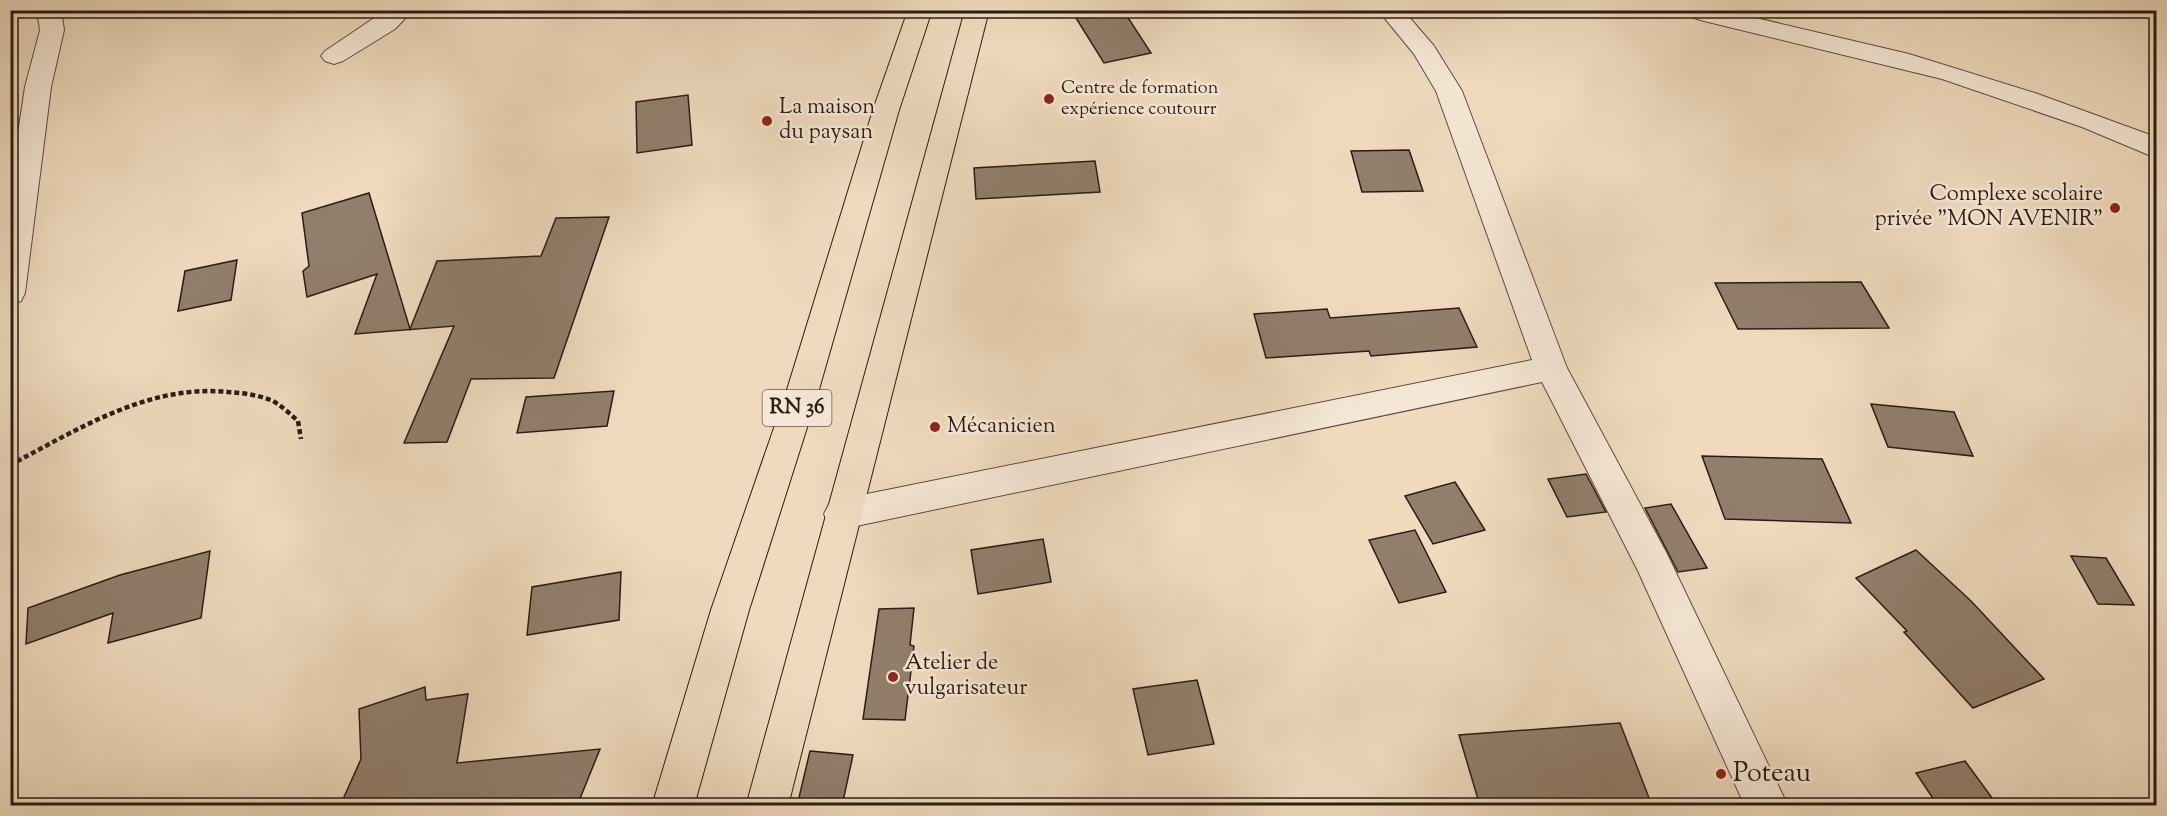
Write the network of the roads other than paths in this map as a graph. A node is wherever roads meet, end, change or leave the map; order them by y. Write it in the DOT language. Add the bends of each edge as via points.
graph roads {
  1 [pos="49,10"];
  2 [pos="401,10"];
  3 [pos="920,10"];
  4 [pos="977,10"];
  5 [pos="1390,10"];
  6 [pos="1693,10"];
  7 [pos="334,56"];
  8 [pos="2129,134"];
  9 [pos="2157,136"];
  10 [pos="2157,149"];
  11 [pos="15,218"];
  12 [pos="10,293"];
  13 [pos="1551,368"];
  14 [pos="842,514"];
  15 [pos="673,806"];
  16 [pos="767,806"];
  17 [pos="1767,806"];
  1 -- 11 [label="street" via="52,30"];
  2 -- 7 [label="street" via="386,24"];
  3 -- 15 [label="main road, RN 36" via="886,110 802,393 730,610"];
  4 -- 14 [label="main road, RN 36"];
  5 -- 13 [label="street" via="1425,51 1449,91"];
  6 -- 8 [label="street" via="1738,24 1929,67"];
  8 -- 9 [label="street"];
  8 -- 10 [label="street"];
  11 -- 12 [label="street"];
  13 -- 14 [label="street"];
  13 -- 17 [label="street" via="1654,565"];
  14 -- 16 [label="main road, RN 36"];
}
